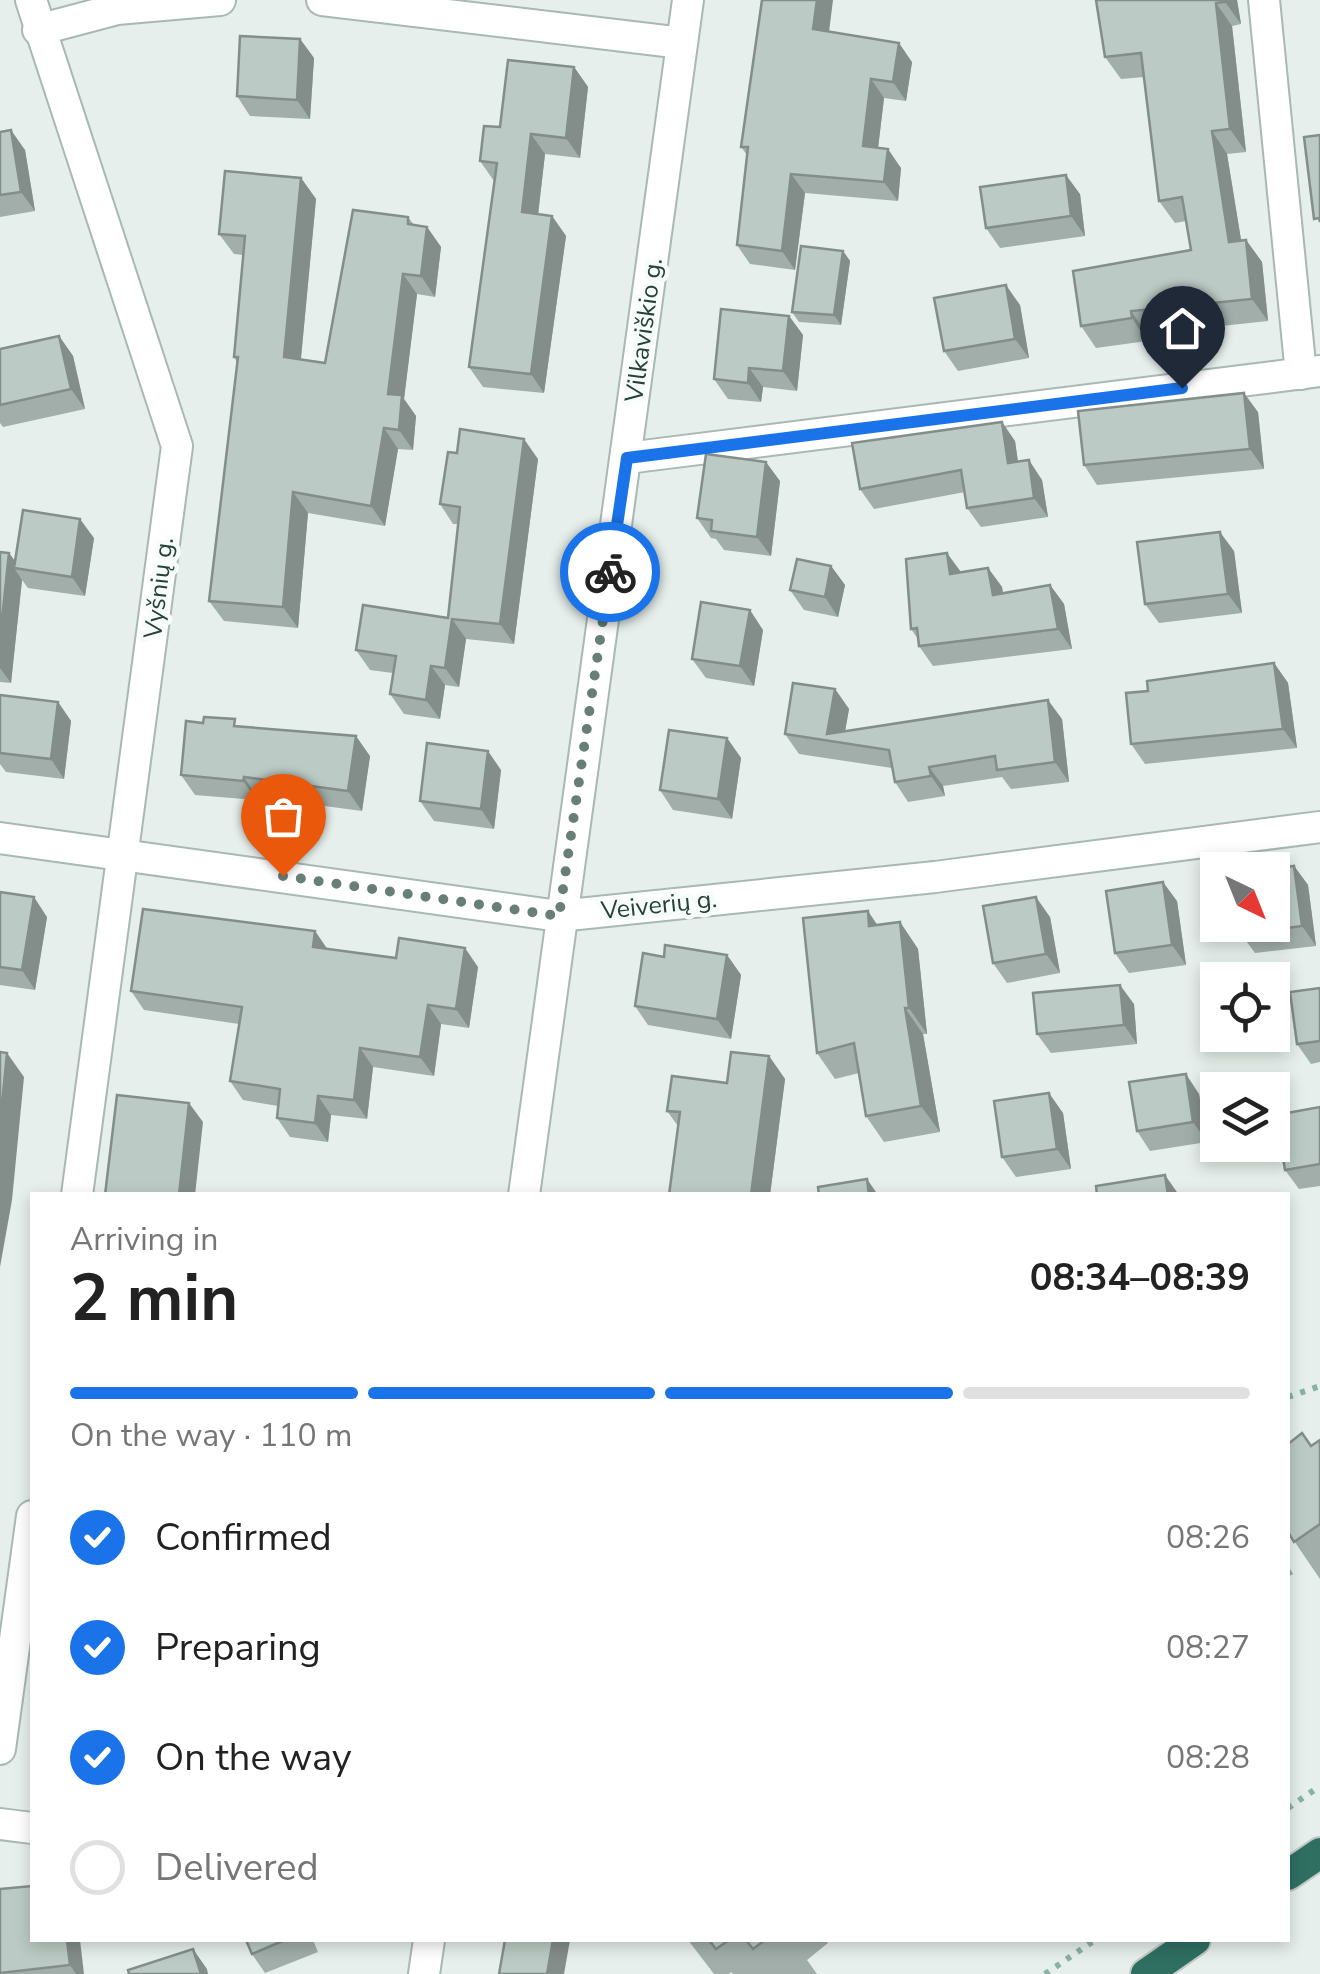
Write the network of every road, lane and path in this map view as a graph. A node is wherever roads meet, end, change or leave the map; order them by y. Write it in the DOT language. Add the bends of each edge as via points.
graph roads {
  1 [pos="220,0"];
  2 [pos="322,0"];
  3 [pos="688,0"];
  4 [pos="1264,0"];
  5 [pos="34,15"];
  6 [pos="682,44"];
  7 [pos="1311,372"];
  8 [pos="627,458"];
  9 [pos="1320,827"];
  10 [pos="0,838"];
  11 [pos="125,854"];
  12 [pos="559,916"];
  13 [pos="77,1192"];
  14 [pos="524,1192"];
  15 [pos="1320,1386"];
  16 [pos="1290,1395"];
  17 [pos="30,1531"];
  18 [pos="1290,1574"];
  19 [pos="1293,1580"];
  20 [pos="0,1749"];
  21 [pos="1320,1786"];
  22 [pos="1290,1807"];
  23 [pos="0,1824"];
  24 [pos="30,1828"];
  25 [pos="1320,1853"];
  26 [pos="1290,1875"];
  27 [pos="429,1942"];
  28 [pos="1092,1942"];
  29 [pos="1192,1942"];
  30 [pos="424,1974"];
  31 [pos="1045,1974"];
  32 [pos="1146,1974"];
  1 -- 5 [label="street"];
  2 -- 6 [label="street"];
  3 -- 6 [label="street, Vilkaviškio g."];
  4 -- 7 [label="street"];
  5 -- 11 [label="street, Vyšnių g." via="178,446"];
  6 -- 8 [label="street, Vilkaviškio g."];
  7 -- 8 [label="street"];
  8 -- 12 [label="street, Vilkaviškio g."];
  9 -- 12 [label="street, Veiverių g."];
  10 -- 11 [label="street, Veiverių g."];
  11 -- 12 [label="street, Veiverių g."];
  11 -- 13 [label="street, Vyšnių g."];
  12 -- 14 [label="street, Vilkaviškio g."];
  15 -- 16 [label="path"];
  17 -- 20 [label="street"];
  18 -- 19 [label="path"];
  21 -- 22 [label="path"];
  23 -- 24 [label="street"];
  25 -- 26 [label="highway"];
  27 -- 30 [label="street"];
  28 -- 31 [label="path"];
  29 -- 32 [label="highway"];
}
